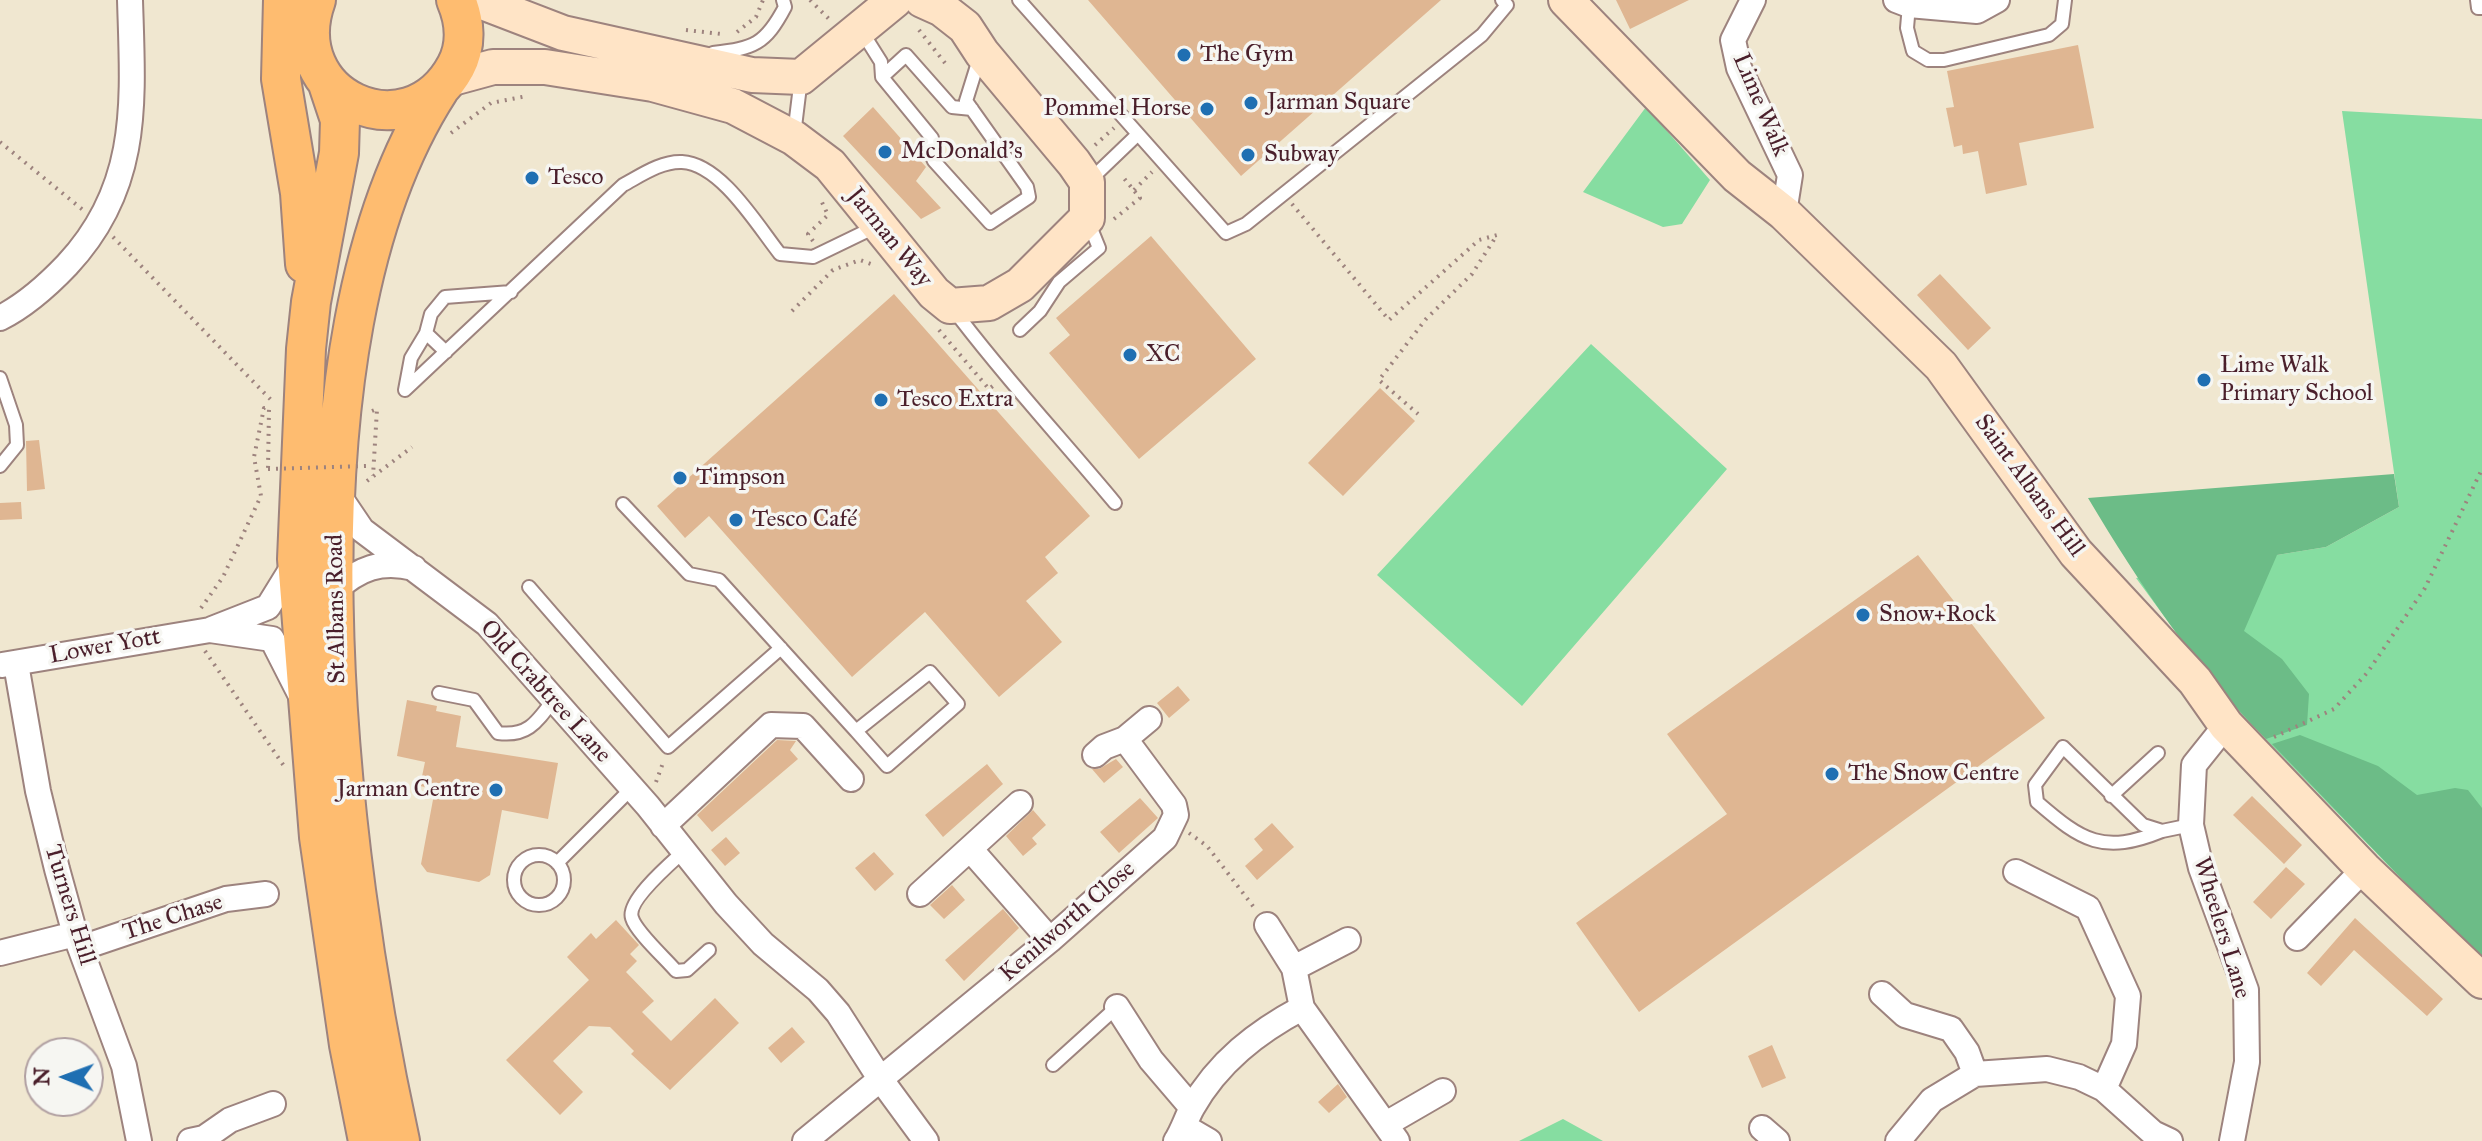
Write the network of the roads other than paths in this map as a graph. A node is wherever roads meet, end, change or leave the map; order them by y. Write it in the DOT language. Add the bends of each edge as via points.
graph roads {
  1 [pos="130,0"];
  2 [pos="283,0"];
  3 [pos="316,0"];
  4 [pos="456,0"];
  5 [pos="477,0"];
  6 [pos="783,0"];
  7 [pos="1019,0"];
  8 [pos="1502,0"];
  9 [pos="1566,0"];
  10 [pos="1753,0"];
  11 [pos="1997,0"];
  12 [pos="2065,0"];
  13 [pos="2477,0"];
  14 [pos="1903,2"];
  15 [pos="2482,8"];
  16 [pos="894,9"];
  17 [pos="676,43"];
  18 [pos="982,53"];
  19 [pos="801,77"];
  20 [pos="882,77"];
  21 [pos="328,84"];
  22 [pos="444,84"];
  23 [pos="972,109"];
  24 [pos="1136,136"];
  25 [pos="794,138"];
  26 [pos="1087,182"];
  27 [pos="1784,213"];
  28 [pos="878,225"];
  29 [pos="511,292"];
  30 [pos="1031,298"];
  31 [pos="311,302"];
  32 [pos="950,306"];
  33 [pos="0,318"];
  34 [pos="1020,330"];
  35 [pos="426,333"];
  36 [pos="446,352"];
  37 [pos="0,378"];
  38 [pos="0,466"];
  39 [pos="351,484"];
  40 [pos="1115,503"];
  41 [pos="623,504"];
  42 [pos="297,559"];
  43 [pos="417,568"];
  44 [pos="529,587"];
  45 [pos="334,591"];
  46 [pos="210,630"];
  47 [pos="781,648"];
  48 [pos="8,665"];
  49 [pos="439,693"];
  50 [pos="554,699"];
  51 [pos="308,712"];
  52 [pos="1149,719"];
  53 [pos="856,731"];
  54 [pos="2237,737"];
  55 [pos="1125,739"];
  56 [pos="2158,753"];
  57 [pos="1095,755"];
  58 [pos="851,779"];
  59 [pos="2111,796"];
  60 [pos="640,797"];
  61 [pos="1020,803"];
  62 [pos="2191,825"];
  63 [pos="663,826"];
  64 [pos="2162,831"];
  65 [pos="971,850"];
  66 [pos="684,851"];
  67 [pos="557,863"];
  68 [pos="2364,869"];
  69 [pos="2016,872"];
  70 [pos="266,894"];
  71 [pos="920,894"];
  72 [pos="1267,925"];
  73 [pos="2297,938"];
  74 [pos="1050,940"];
  75 [pos="1348,940"];
  76 [pos="78,941"];
  77 [pos="709,950"];
  78 [pos="0,953"];
  79 [pos="1294,968"];
  80 [pos="2482,981"];
  81 [pos="1882,994"];
  82 [pos="1117,1007"];
  83 [pos="1302,1008"];
  84 [pos="1053,1065"];
  85 [pos="1975,1074"];
  86 [pos="879,1077"];
  87 [pos="2104,1089"];
  88 [pos="1443,1091"];
  89 [pos="273,1104"];
  90 [pos="1184,1125"];
  91 [pos="1392,1132"];
  92 [pos="139,1141"];
  93 [pos="190,1141"];
  94 [pos="368,1141"];
  95 [pos="400,1141"];
  96 [pos="805,1141"];
  97 [pos="926,1141"];
  98 [pos="1209,1141"];
  99 [pos="1898,1141"];
  100 [pos="2170,1141"];
  101 [pos="2232,1141"];
  1 -- 33 [label="street" via="130,130 125,161 101,225 52,281"];
  2 -- 31 [label="main road" via="281,79"];
  3 -- 21 [label="main road, St Albans Road" via="310,43"];
  4 -- 22 [label="main road, St Albans Road" via="464,35 460,58"];
  5 -- 17 [label="street" via="563,33"];
  6 -- 17 [label="lane" via="785,7 771,34 749,49"];
  7 -- 24 [label="lane"];
  8 -- 24 [label="lane" via="1507,5 1482,35 1246,224 1226,233"];
  9 -- 27 [label="street, Saint Albans Hill" via="1737,176"];
  10 -- 27 [label="street, Lime Walk" via="1733,40 1739,68 1790,175"];
  11 -- 14 [label="street" via="1977,11"];
  12 -- 14 [label="lane" via="2062,24 2049,35 1944,60 1928,60 1913,51"];
  13 -- 15 [label="lane"];
  16 -- 18 [label="street" via="942,9 965,27"];
  16 -- 19 [label="street"];
  16 -- 20 [label="lane" via="864,35 881,62"];
  17 -- 19 [label="street" via="752,75"];
  18 -- 23 [label="lane" via="966,101"];
  18 -- 26 [label="street"];
  19 -- 25 [label="lane"];
  20 -- 23 [label="lane" via="906,55 952,107"];
  20 -- 23 [label="lane" via="932,138 929,150 934,161 990,223 1029,197"];
  21 -- 22 [label="main road" via="347,100 382,110 418,104"];
  21 -- 31 [label="main road, St Albans Road" via="340,120 339,153"];
  22 -- 25 [label="street, Jarman Way" via="493,67 545,67 653,84 733,106"];
  22 -- 39 [label="main road, St Albans Road" via="406,145 371,241 348,364"];
  24 -- 26 [label="lane"];
  25 -- 28 [label="street, Jarman Way" via="830,165"];
  26 -- 30 [label="street, Jarman Way" via="1087,218"];
  27 -- 54 [label="street, Saint Albans Hill" via="1941,366 2076,553 2195,681"];
  28 -- 29 [label="lane" via="813,257 780,254 716,174 681,162 650,169 623,185"];
  28 -- 32 [label="street, Jarman Way"];
  29 -- 35 [label="lane" via="445,297 431,314"];
  29 -- 36 [label="lane"];
  30 -- 32 [label="street, Jarman Way"];
  30 -- 34 [label="lane"];
  31 -- 42 [label="main road, St Albans Road"];
  32 -- 40 [label="lane" via="1005,378"];
  35 -- 36 [label="lane"];
  35 -- 36 [label="lane" via="411,358 405,390"];
  37 -- 38 [label="lane" via="17,445"];
  39 -- 43 [label="street, Old Crabtree Lane" via="362,530"];
  39 -- 45 [label="main road, St Albans Road"];
  41 -- 47 [label="lane" via="689,574 719,580"];
  42 -- 46 [label="street, Lower Yott" via="268,607"];
  42 -- 51 [label="main road, St Albans Road"];
  43 -- 45 [label="street" via="378,564"];
  43 -- 50 [label="street, Old Crabtree Lane" via="487,624"];
  44 -- 47 [label="lane" via="668,747"];
  45 -- 95 [label="main road, St Albans Road" via="351,834 379,1038"];
  46 -- 48 [label="street, Lower Yott"];
  46 -- 51 [label="street, Lower Yott" via="272,639"];
  47 -- 53 [label="lane"];
  48 -- 76 [label="street, Turners Hill"];
  49 -- 50 [label="lane" via="474,700 498,733 516,735 529,731"];
  50 -- 60 [label="street, Old Crabtree Lane"];
  51 -- 94 [label="main road, St Albans Road" via="330,927"];
  52 -- 55 [label="street"];
  53 -- 53 [label="lane" via="887,766 958,704 930,672"];
  54 -- 62 [label="street, Wheelers Lane" via="2194,765"];
  54 -- 68 [label="street, Saint Albans Hill"];
  55 -- 57 [label="street"];
  55 -- 74 [label="street, Kenilworth Close" via="1174,805 1173,822 1165,838"];
  56 -- 59 [label="lane"];
  58 -- 63 [label="street" via="803,726 771,725"];
  59 -- 64 [label="lane" via="2143,825"];
  59 -- 64 [label="lane" via="2063,747 2035,785 2037,802 2084,840 2137,841"];
  60 -- 63 [label="street, Old Crabtree Lane"];
  60 -- 67 [label="lane"];
  61 -- 65 [label="street"];
  62 -- 64 [label="lane"];
  62 -- 101 [label="street, Wheelers Lane" via="2201,868 2246,990 2247,1062"];
  63 -- 66 [label="street, Old Crabtree Lane"];
  65 -- 71 [label="street"];
  65 -- 74 [label="street"];
  66 -- 77 [label="lane" via="643,892 631,908 632,919 676,971 687,970"];
  66 -- 86 [label="street, Old Crabtree Lane" via="763,944 838,1013"];
  67 -- 67 [label="lane" via="563,885 555,899 533,905 519,897 513,881 525,858 542,855"];
  68 -- 73 [label="street"];
  68 -- 80 [label="street, Saint Albans Hill"];
  69 -- 87 [label="street" via="2088,908 2128,996 2124,1044"];
  70 -- 76 [label="street, The Chase" via="226,899"];
  72 -- 79 [label="street"];
  74 -- 86 [label="street, Kenilworth Close"];
  75 -- 79 [label="street"];
  76 -- 78 [label="street, The Chase"];
  76 -- 92 [label="street, Turners Hill" via="124,1066"];
  79 -- 83 [label="street"];
  81 -- 85 [label="street" via="1905,1015 1951,1029"];
  82 -- 84 [label="lane"];
  82 -- 90 [label="street"];
  83 -- 90 [label="street" via="1250,1038 1232,1055"];
  83 -- 91 [label="street"];
  85 -- 87 [label="street" via="2047,1069"];
  85 -- 99 [label="street" via="1932,1100"];
  86 -- 96 [label="street, Kenilworth Close"];
  86 -- 97 [label="street, Old Crabtree Lane"];
  87 -- 100 [label="street" via="2153,1133"];
  88 -- 91 [label="street"];
  89 -- 93 [label="street"];
  90 -- 98 [label="street"];
}
